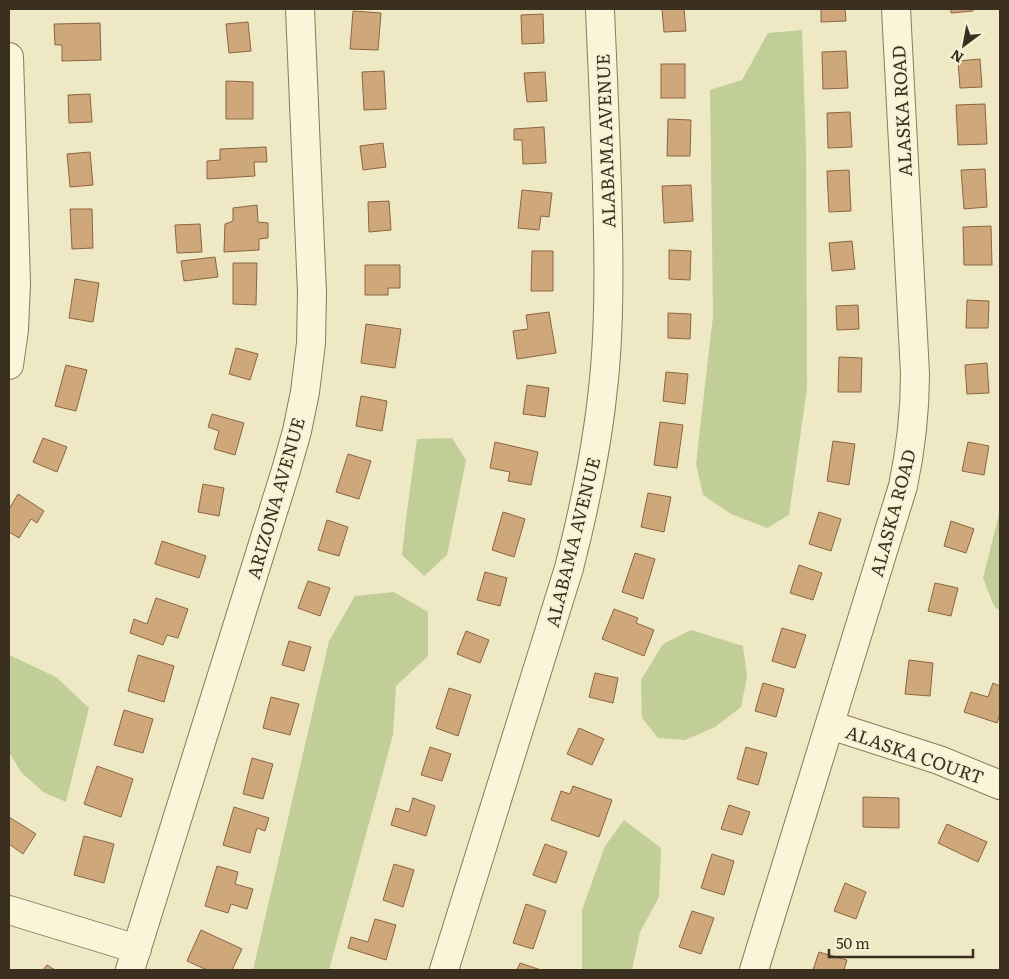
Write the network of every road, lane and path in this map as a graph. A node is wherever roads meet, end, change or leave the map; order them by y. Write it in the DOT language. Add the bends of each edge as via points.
graph roads {
  1 [pos="300,9"];
  2 [pos="600,9"];
  3 [pos="896,9"];
  4 [pos="9,57"];
  5 [pos="9,364"];
  6 [pos="830,725"];
  7 [pos="1000,785"];
  8 [pos="9,910"];
  9 [pos="134,960"];
  10 [pos="444,970"];
  11 [pos="754,970"];
  1 -- 9 [label="street, ARIZONA AVENUE" via="312,293 311,343 305,392 286,470"];
  2 -- 10 [label="street, ALABAMA AVENUE" via="609,305 595,451 570,568"];
  3 -- 6 [label="street, ALASKA ROAD" via="915,374 912,443 903,486"];
  4 -- 5 [label="street" via="16,283"];
  6 -- 7 [label="street, ALASKA COURT" via="939,760"];
  6 -- 11 [label="street, ALASKA ROAD"];
  8 -- 9 [label="street"];
}
